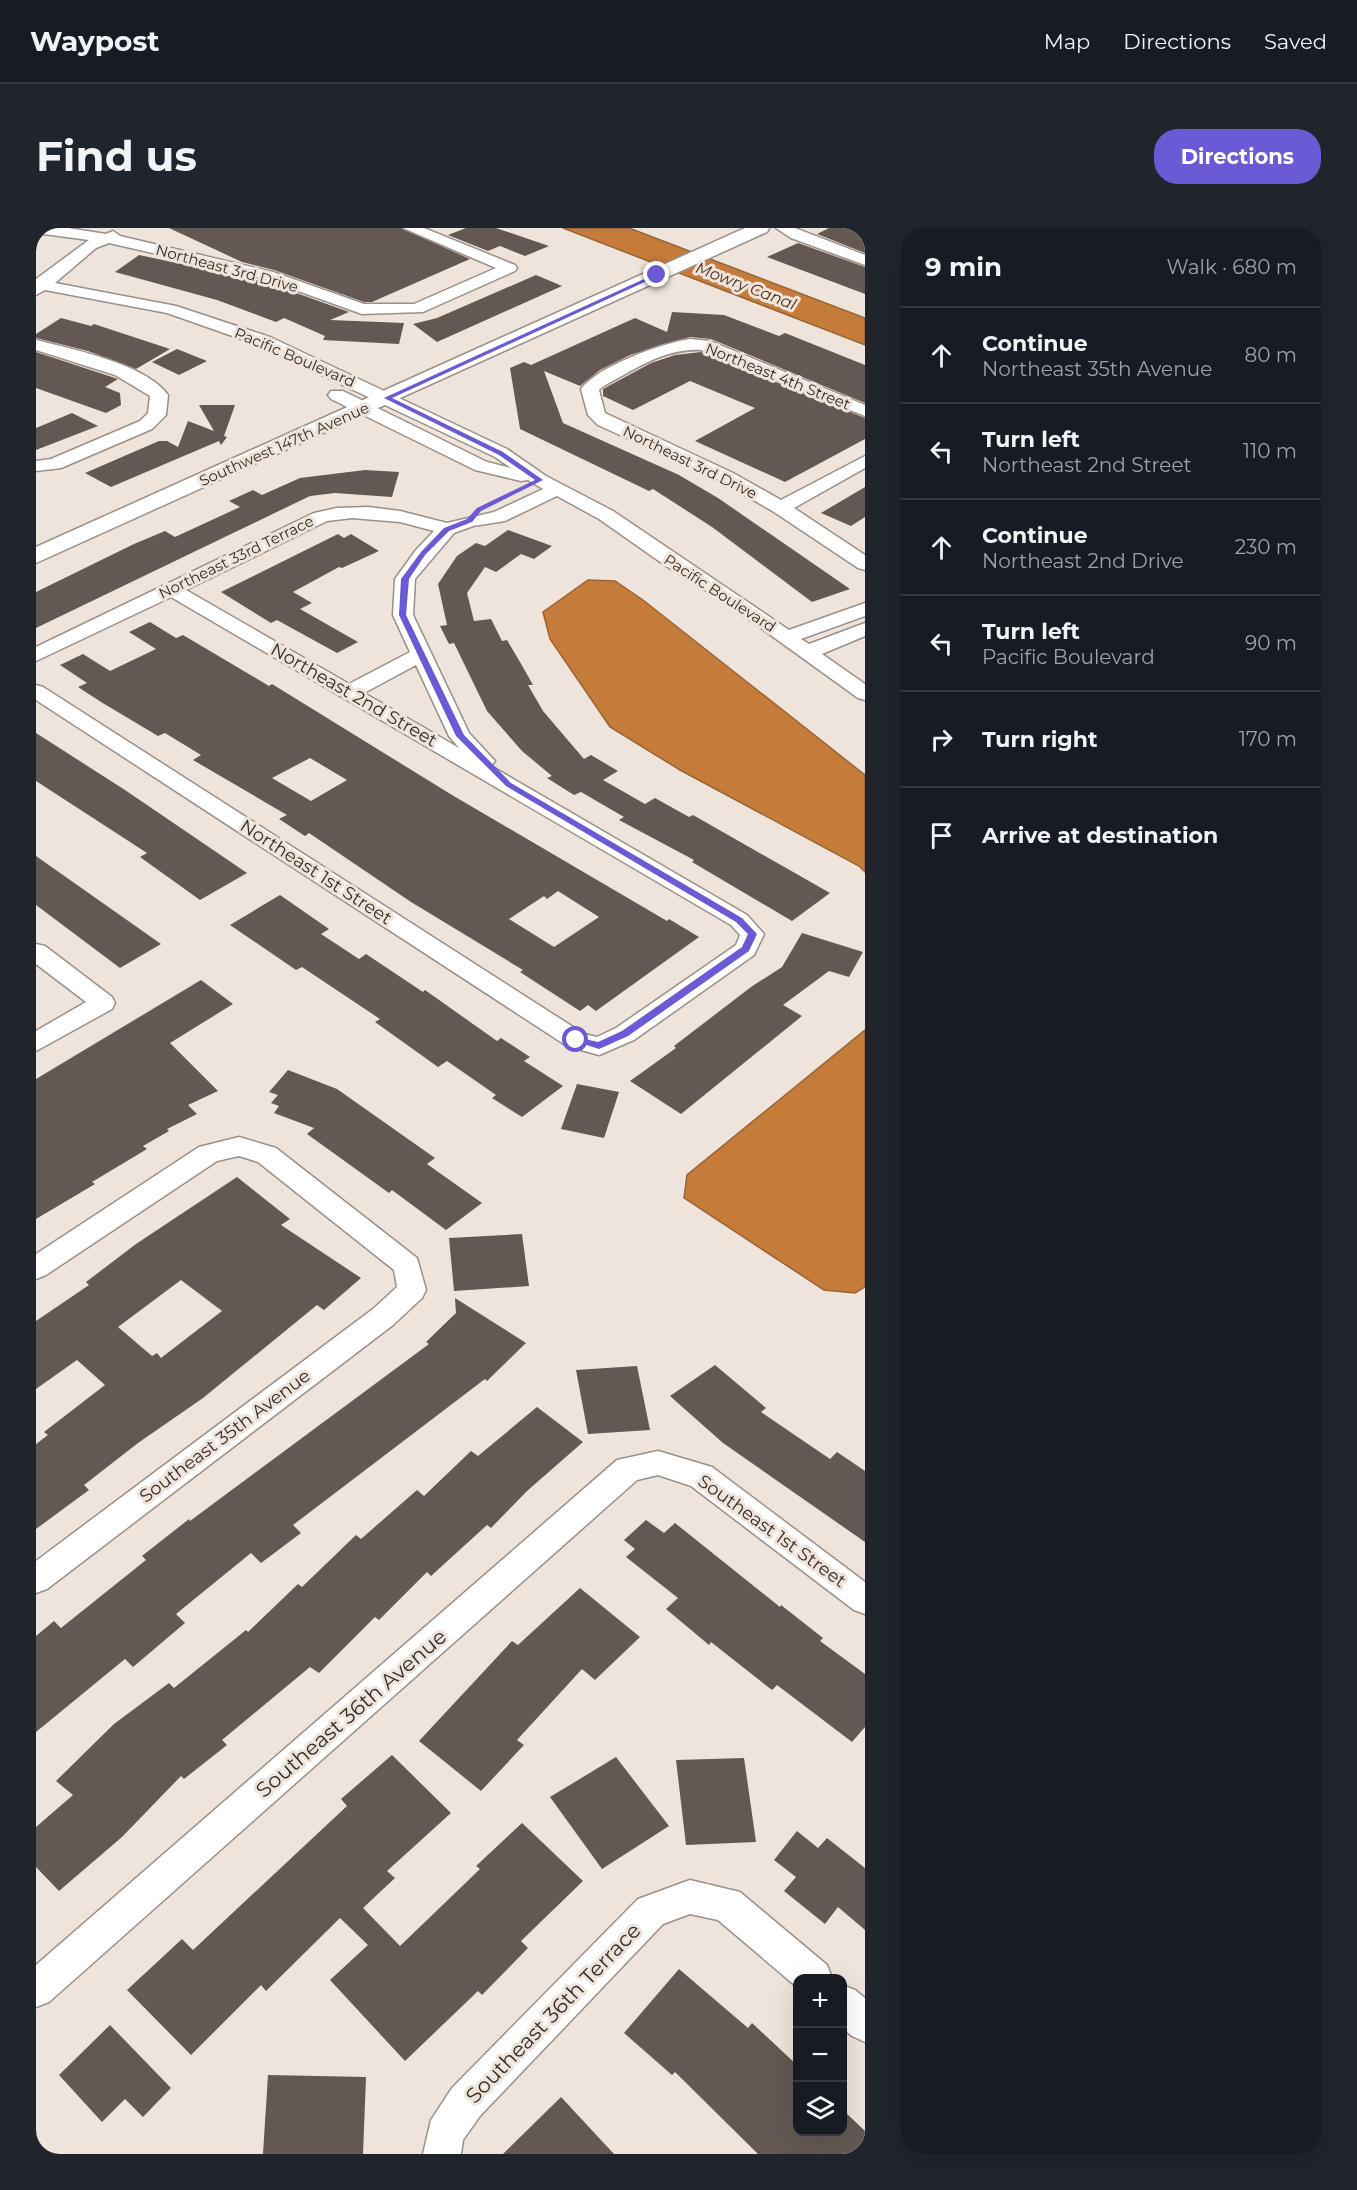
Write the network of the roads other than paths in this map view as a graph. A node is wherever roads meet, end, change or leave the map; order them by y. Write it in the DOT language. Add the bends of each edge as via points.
graph roads {
  1 [pos="36,228"];
  2 [pos="127,228"];
  3 [pos="411,228"];
  4 [pos="760,228"];
  5 [pos="784,228"];
  6 [pos="110,238"];
  7 [pos="83,252"];
  8 [pos="865,260"];
  9 [pos="78,278"];
  10 [pos="38,286"];
  11 [pos="65,289"];
  12 [pos="113,298"];
  13 [pos="51,300"];
  14 [pos="36,345"];
  15 [pos="590,389"];
  16 [pos="387,398"];
  17 [pos="364,408"];
  18 [pos="865,411"];
  19 [pos="501,453"];
  20 [pos="865,461"];
  21 [pos="36,466"];
  22 [pos="481,466"];
  23 [pos="548,485"];
  24 [pos="781,508"];
  25 [pos="447,529"];
  26 [pos="36,556"];
  27 [pos="865,564"];
  28 [pos="171,589"];
  29 [pos="865,609"];
  30 [pos="865,629"];
  31 [pos="787,637"];
  32 [pos="808,652"];
  33 [pos="36,655"];
  34 [pos="421,655"];
  35 [pos="36,691"];
  36 [pos="349,692"];
  37 [pos="865,694"];
  38 [pos="508,785"];
  39 [pos="752,934"];
  40 [pos="36,952"];
  41 [pos="36,1042"];
  42 [pos="36,1268"];
  43 [pos="677,1467"];
  44 [pos="36,1579"];
  45 [pos="865,1600"];
  46 [pos="809,1974"];
  47 [pos="36,1989"];
  48 [pos="847,2007"];
  49 [pos="865,2023"];
  50 [pos="442,2154"];
  1 -- 6 [label="street, Northeast 3rd Drive"];
  2 -- 6 [label="street"];
  3 -- 6 [label="street, Northeast 3rd Drive" via="509,268 417,309 362,309 267,275"];
  4 -- 16 [label="street, Southwest 147th Avenue"];
  5 -- 8 [label="street"];
  6 -- 7 [label="street"];
  6 -- 7 [label="street" via="110,252 104,256"];
  7 -- 10 [label="street"];
  9 -- 11 [label="street"];
  10 -- 11 [label="street, Pacific Boulevard"];
  11 -- 12 [label="street, Pacific Boulevard"];
  11 -- 13 [label="street"];
  12 -- 16 [label="street, Pacific Boulevard" via="170,309 264,341"];
  12 -- 17 [label="street, Pacific Boulevard" via="183,323"];
  14 -- 21 [label="street" via="122,372 154,387 159,395 157,415 146,425 55,464"];
  15 -- 18 [label="street, Northeast 4th Street" via="671,346 691,343"];
  15 -- 24 [label="street, Northeast 3rd Drive" via="597,415 604,422 727,477"];
  16 -- 17 [label="street, Southwest 147th Avenue"];
  16 -- 19 [label="street, Pacific Boulevard"];
  17 -- 22 [label="street, Pacific Boulevard"];
  17 -- 26 [label="street, Southwest 147th Avenue"];
  19 -- 22 [label="street"];
  19 -- 23 [label="street, Pacific Boulevard"];
  20 -- 24 [label="street"];
  22 -- 23 [label="street, Pacific Boulevard"];
  23 -- 25 [label="street" via="498,517"];
  23 -- 31 [label="street, Pacific Boulevard" via="606,515"];
  24 -- 27 [label="street, Northeast 3rd Drive"];
  25 -- 28 [label="street, Northeast 33rd Terrace" via="403,516 342,511 321,516"];
  25 -- 34 [label="street" via="405,579 402,615"];
  28 -- 33 [label="street, Northeast 33rd Terrace"];
  28 -- 36 [label="street, Northeast 2nd Street"];
  29 -- 31 [label="street"];
  30 -- 32 [label="street"];
  31 -- 32 [label="street, Pacific Boulevard"];
  32 -- 37 [label="street, Pacific Boulevard"];
  34 -- 36 [label="street"];
  34 -- 38 [label="street" via="460,736"];
  35 -- 39 [label="street, Northeast 1st Street" via="576,1040 599,1046 625,1034 746,949"];
  36 -- 38 [label="street, Northeast 2nd Street"];
  38 -- 39 [label="street, Northeast 2nd Street" via="739,920"];
  40 -- 41 [label="street" via="104,1003"];
  42 -- 44 [label="street, Southeast 35th Avenue" via="207,1154 239,1146 267,1155 408,1265 412,1290 383,1317"];
  43 -- 45 [label="street, Southeast 1st Street" via="701,1476"];
  43 -- 47 [label="street, Southeast 36th Avenue" via="658,1463 628,1469"];
  46 -- 50 [label="street, Southeast 36th Terrace" via="727,1904 690,1898 651,1911 465,2102 445,2134"];
  48 -- 49 [label="street"];
}
